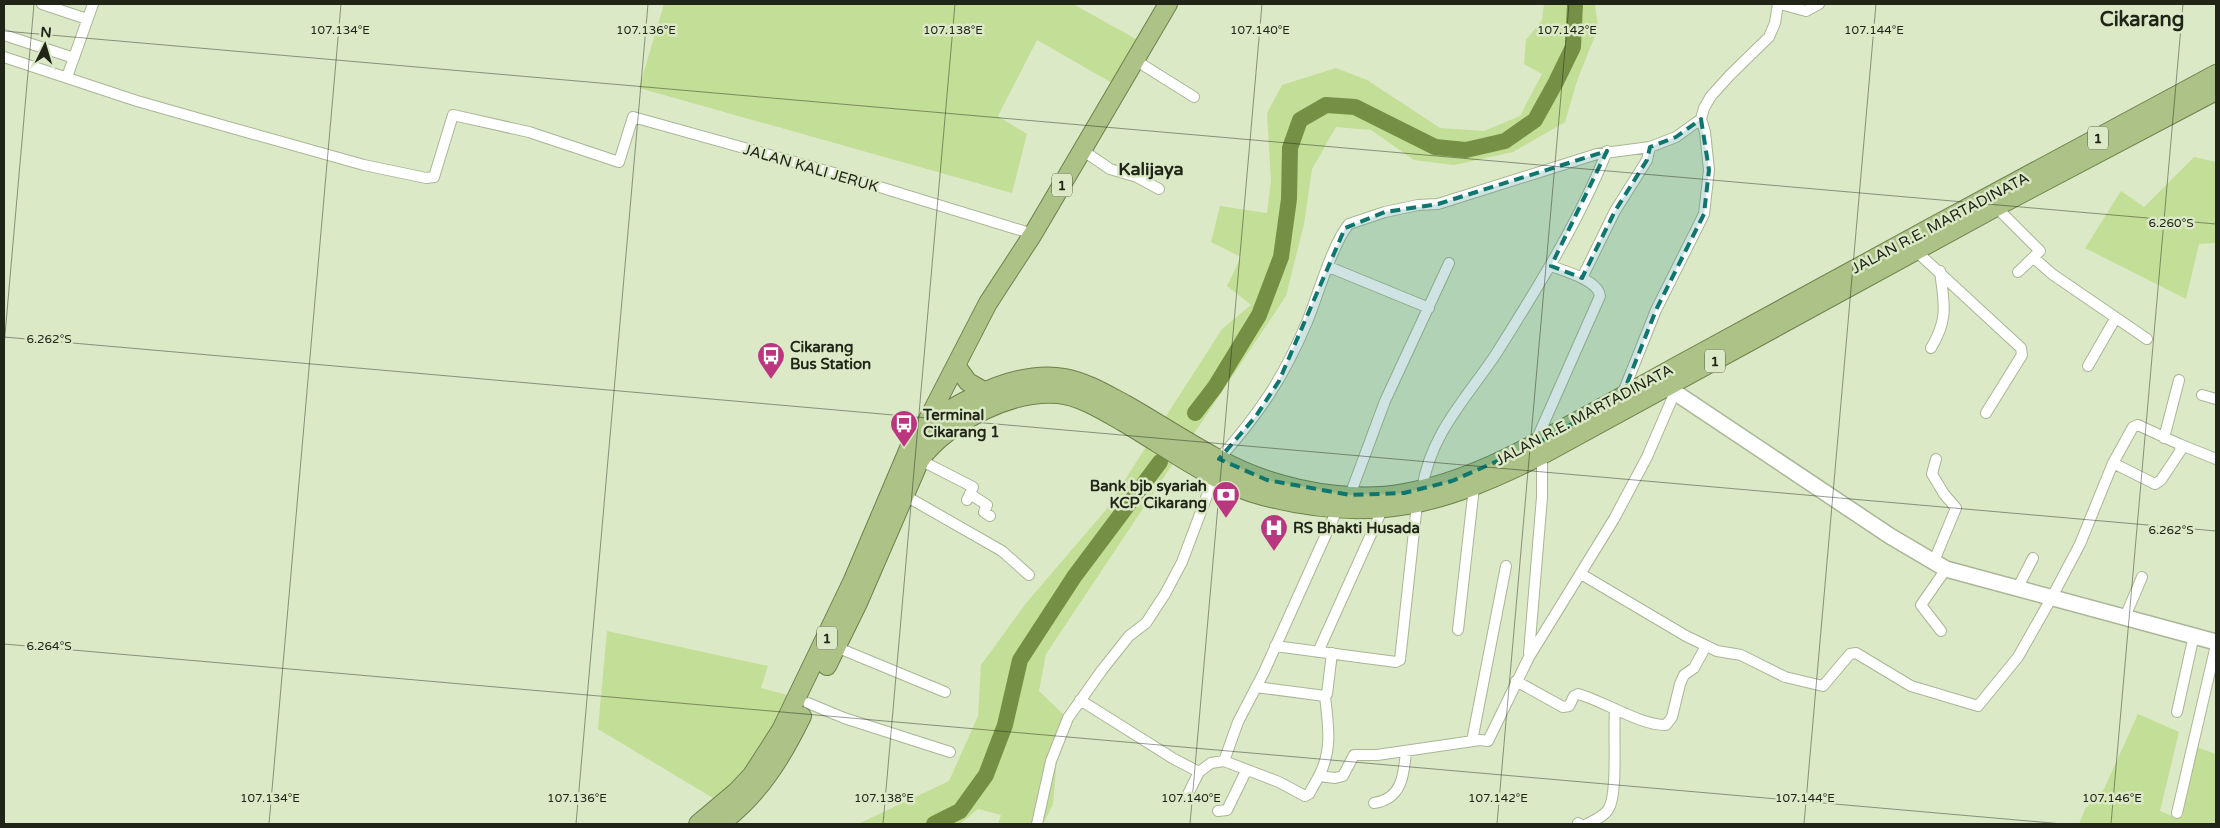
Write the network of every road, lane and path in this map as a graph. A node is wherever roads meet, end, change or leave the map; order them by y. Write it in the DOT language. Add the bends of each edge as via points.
graph roads {
  1 [pos="42,4"];
  2 [pos="92,4"];
  3 [pos="1168,4"];
  4 [pos="1779,4"];
  5 [pos="1819,4"];
  6 [pos="87,20"];
  7 [pos="4,35"];
  8 [pos="4,57"];
  9 [pos="74,58"];
  10 [pos="1135,60"];
  11 [pos="2216,74"];
  12 [pos="67,78"];
  13 [pos="2216,91"];
  14 [pos="1194,97"];
  15 [pos="1701,119"];
  16 [pos="1650,147"];
  17 [pos="1082,150"];
  18 [pos="1607,151"];
  19 [pos="1158,189"];
  20 [pos="1996,207"];
  21 [pos="1033,234"];
  22 [pos="1916,251"];
  23 [pos="2034,258"];
  24 [pos="1449,264"];
  25 [pos="1551,266"];
  26 [pos="1329,267"];
  27 [pos="1940,271"];
  28 [pos="2018,272"];
  29 [pos="1582,278"];
  30 [pos="1429,308"];
  31 [pos="2115,320"];
  32 [pos="2147,339"];
  33 [pos="1931,348"];
  34 [pos="2088,366"];
  35 [pos="957,367"];
  36 [pos="2180,380"];
  37 [pos="1671,390"];
  38 [pos="984,392"];
  39 [pos="1622,396"];
  40 [pos="2202,396"];
  41 [pos="2216,399"];
  42 [pos="1112,406"];
  43 [pos="1986,413"];
  44 [pos="1135,420"];
  45 [pos="923,430"];
  46 [pos="2164,438"];
  47 [pos="2179,444"];
  48 [pos="1538,450"];
  49 [pos="924,454"];
  50 [pos="1219,459"];
  51 [pos="1936,459"];
  52 [pos="2216,459"];
  53 [pos="2113,463"];
  54 [pos="1214,477"];
  55 [pos="1474,487"];
  56 [pos="904,495"];
  57 [pos="1350,496"];
  58 [pos="1420,496"];
  59 [pos="1337,510"];
  60 [pos="1382,510"];
  61 [pos="990,516"];
  62 [pos="2033,558"];
  63 [pos="1940,565"];
  64 [pos="1506,566"];
  65 [pos="1581,574"];
  66 [pos="1029,575"];
  67 [pos="2142,577"];
  68 [pos="2018,588"];
  69 [pos="2052,597"];
  70 [pos="2125,617"];
  71 [pos="1458,630"];
  72 [pos="1941,631"];
  73 [pos="2194,636"];
  74 [pos="2216,643"];
  75 [pos="1274,646"];
  76 [pos="1706,646"];
  77 [pos="836,647"];
  78 [pos="1318,652"];
  79 [pos="1332,653"];
  80 [pos="1529,657"];
  81 [pos="1516,681"];
  82 [pos="1256,687"];
  83 [pos="944,692"];
  84 [pos="1324,696"];
  85 [pos="1080,700"];
  86 [pos="808,703"];
  87 [pos="1615,710"];
  88 [pos="2177,712"];
  89 [pos="1472,741"];
  90 [pos="1406,751"];
  91 [pos="950,752"];
  92 [pos="1224,761"];
  93 [pos="1246,771"];
  94 [pos="1199,772"];
  95 [pos="1319,776"];
  96 [pos="1188,794"];
  97 [pos="1374,804"];
  98 [pos="1218,811"];
  99 [pos="2177,813"];
  100 [pos="698,824"];
  101 [pos="720,824"];
  102 [pos="1037,824"];
  103 [pos="1582,824"];
  1 -- 6 [label="street"];
  2 -- 6 [label="street"];
  3 -- 10 [label="highway, 1"];
  4 -- 5 [label="street" via="1806,11"];
  4 -- 15 [label="street" via="1769,37 1711,96"];
  6 -- 9 [label="street"];
  7 -- 9 [label="street"];
  8 -- 12 [label="street"];
  9 -- 12 [label="street"];
  10 -- 14 [label="street"];
  10 -- 17 [label="highway, 1"];
  11 -- 39 [label="highway, JALAN R.E. MARTADINATA / 1"];
  12 -- 21 [label="street, JALAN KALI JERUK" via="364,166 426,178 434,177 453,115 528,132 619,162 632,117 834,173"];
  13 -- 20 [label="highway, JALAN R.E. MARTADINATA / 1"];
  15 -- 16 [label="street" via="1676,137"];
  15 -- 39 [label="street" via="1708,170 1704,214 1656,310"];
  16 -- 18 [label="street"];
  16 -- 29 [label="street" via="1647,160 1615,211"];
  17 -- 19 [label="street" via="1110,169 1137,177"];
  17 -- 21 [label="highway, 1"];
  18 -- 25 [label="street"];
  18 -- 26 [label="street" via="1438,204 1406,207 1352,223 1345,228"];
  20 -- 22 [label="highway, JALAN R.E. MARTADINATA / 1"];
  20 -- 23 [label="street" via="2039,248 2040,252"];
  21 -- 35 [label="highway, 1" via="988,303"];
  22 -- 27 [label="street"];
  22 -- 37 [label="highway, JALAN R.E. MARTADINATA / 1"];
  23 -- 28 [label="street"];
  23 -- 31 [label="street"];
  24 -- 30 [label="street"];
  25 -- 29 [label="street"];
  25 -- 58 [label="street" via="1492,359 1440,432"];
  26 -- 30 [label="street"];
  26 -- 50 [label="street" via="1279,381 1256,416"];
  27 -- 33 [label="street" via="1944,313 1941,331"];
  27 -- 43 [label="street" via="2022,351"];
  29 -- 48 [label="street" via="1597,289 1600,296"];
  30 -- 57 [label="street" via="1385,402"];
  31 -- 32 [label="street"];
  31 -- 34 [label="street"];
  35 -- 38 [label="highway" via="968,382"];
  35 -- 45 [label="highway, 1"];
  36 -- 46 [label="street"];
  37 -- 48 [label="highway, JALAN R.E. MARTADINATA / 1"];
  37 -- 63 [label="main road" via="1890,536"];
  37 -- 65 [label="street" via="1647,457"];
  38 -- 42 [label="highway, JALAN R.E. MARTADINATA / 1" via="1028,378 1062,378 1084,384"];
  38 -- 45 [label="highway, JALAN R.E. MARTADINATA / 1" via="963,401"];
  39 -- 48 [label="highway, JALAN R.E. MARTADINATA / 1"];
  40 -- 41 [label="street"];
  42 -- 44 [label="highway, JALAN R.E. MARTADINATA / 1"];
  42 -- 49 [label="highway, JALAN R.E. MARTADINATA / 1" via="1059,394 1027,395 999,403 970,417"];
  44 -- 50 [label="highway, JALAN R.E. MARTADINATA / 1" via="1161,424"];
  44 -- 54 [label="highway, JALAN R.E. MARTADINATA / 1" via="1148,437"];
  45 -- 100 [label="highway, 1" via="906,454 853,580 781,730 752,775"];
  46 -- 47 [label="street"];
  46 -- 53 [label="street" via="2138,425 2133,428"];
  47 -- 52 [label="street"];
  47 -- 53 [label="street" via="2181,450 2155,484"];
  48 -- 55 [label="highway, JALAN R.E. MARTADINATA / 1"];
  48 -- 58 [label="highway, JALAN R.E. MARTADINATA / 1"];
  48 -- 80 [label="street" via="1542,497"];
  49 -- 56 [label="highway, 1"];
  49 -- 61 [label="street" via="973,487 968,497 987,505 984,512"];
  50 -- 57 [label="highway, JALAN R.E. MARTADINATA / 1" via="1267,480"];
  51 -- 63 [label="street" via="1932,474 1956,508"];
  53 -- 69 [label="street" via="2080,544"];
  54 -- 59 [label="highway, JALAN R.E. MARTADINATA / 1" via="1261,496"];
  54 -- 85 [label="street" via="1182,562 1165,594 1146,623 1124,643"];
  55 -- 58 [label="highway, JALAN R.E. MARTADINATA / 1"];
  55 -- 71 [label="street"];
  56 -- 66 [label="street" via="1002,551"];
  56 -- 77 [label="highway, 1"];
  57 -- 58 [label="highway, JALAN R.E. MARTADINATA / 1"];
  58 -- 60 [label="highway, JALAN R.E. MARTADINATA / 1"];
  58 -- 79 [label="street" via="1401,659 1396,662"];
  59 -- 60 [label="highway, JALAN R.E. MARTADINATA / 1"];
  59 -- 75 [label="street"];
  60 -- 78 [label="street"];
  62 -- 68 [label="street"];
  63 -- 68 [label="main road"];
  63 -- 72 [label="street" via="1921,605"];
  64 -- 89 [label="street"];
  65 -- 76 [label="street"];
  65 -- 80 [label="street"];
  67 -- 70 [label="street"];
  68 -- 69 [label="main road"];
  69 -- 70 [label="main road"];
  69 -- 76 [label="street" via="2018,657 1978,706 1911,686 1856,653 1850,654 1821,686 1785,677 1741,655"];
  70 -- 73 [label="main road"];
  73 -- 74 [label="main road"];
  73 -- 88 [label="street"];
  74 -- 99 [label="street"];
  75 -- 78 [label="street"];
  75 -- 82 [label="street"];
  76 -- 87 [label="street" via="1694,668 1680,684 1672,717 1666,726"];
  77 -- 83 [label="street"];
  77 -- 86 [label="highway, 1"];
  78 -- 79 [label="street"];
  79 -- 84 [label="street" via="1327,694"];
  80 -- 81 [label="street"];
  81 -- 87 [label="street" via="1563,707 1569,706 1578,694"];
  81 -- 89 [label="street" via="1488,741"];
  82 -- 84 [label="street"];
  82 -- 92 [label="street" via="1238,722"];
  84 -- 95 [label="street" via="1330,745"];
  85 -- 94 [label="street"];
  85 -- 102 [label="street" via="1068,718 1055,750"];
  86 -- 91 [label="street"];
  86 -- 101 [label="highway, 1" via="767,779"];
  87 -- 103 [label="street" via="1611,804 1606,812"];
  89 -- 90 [label="street"];
  90 -- 95 [label="street" via="1354,755 1341,777"];
  90 -- 97 [label="street" via="1399,788 1391,798"];
  92 -- 93 [label="street"];
  92 -- 94 [label="street" via="1211,763"];
  93 -- 95 [label="street" via="1279,782 1305,796"];
  93 -- 98 [label="street" via="1227,810"];
  94 -- 96 [label="street"];
}
